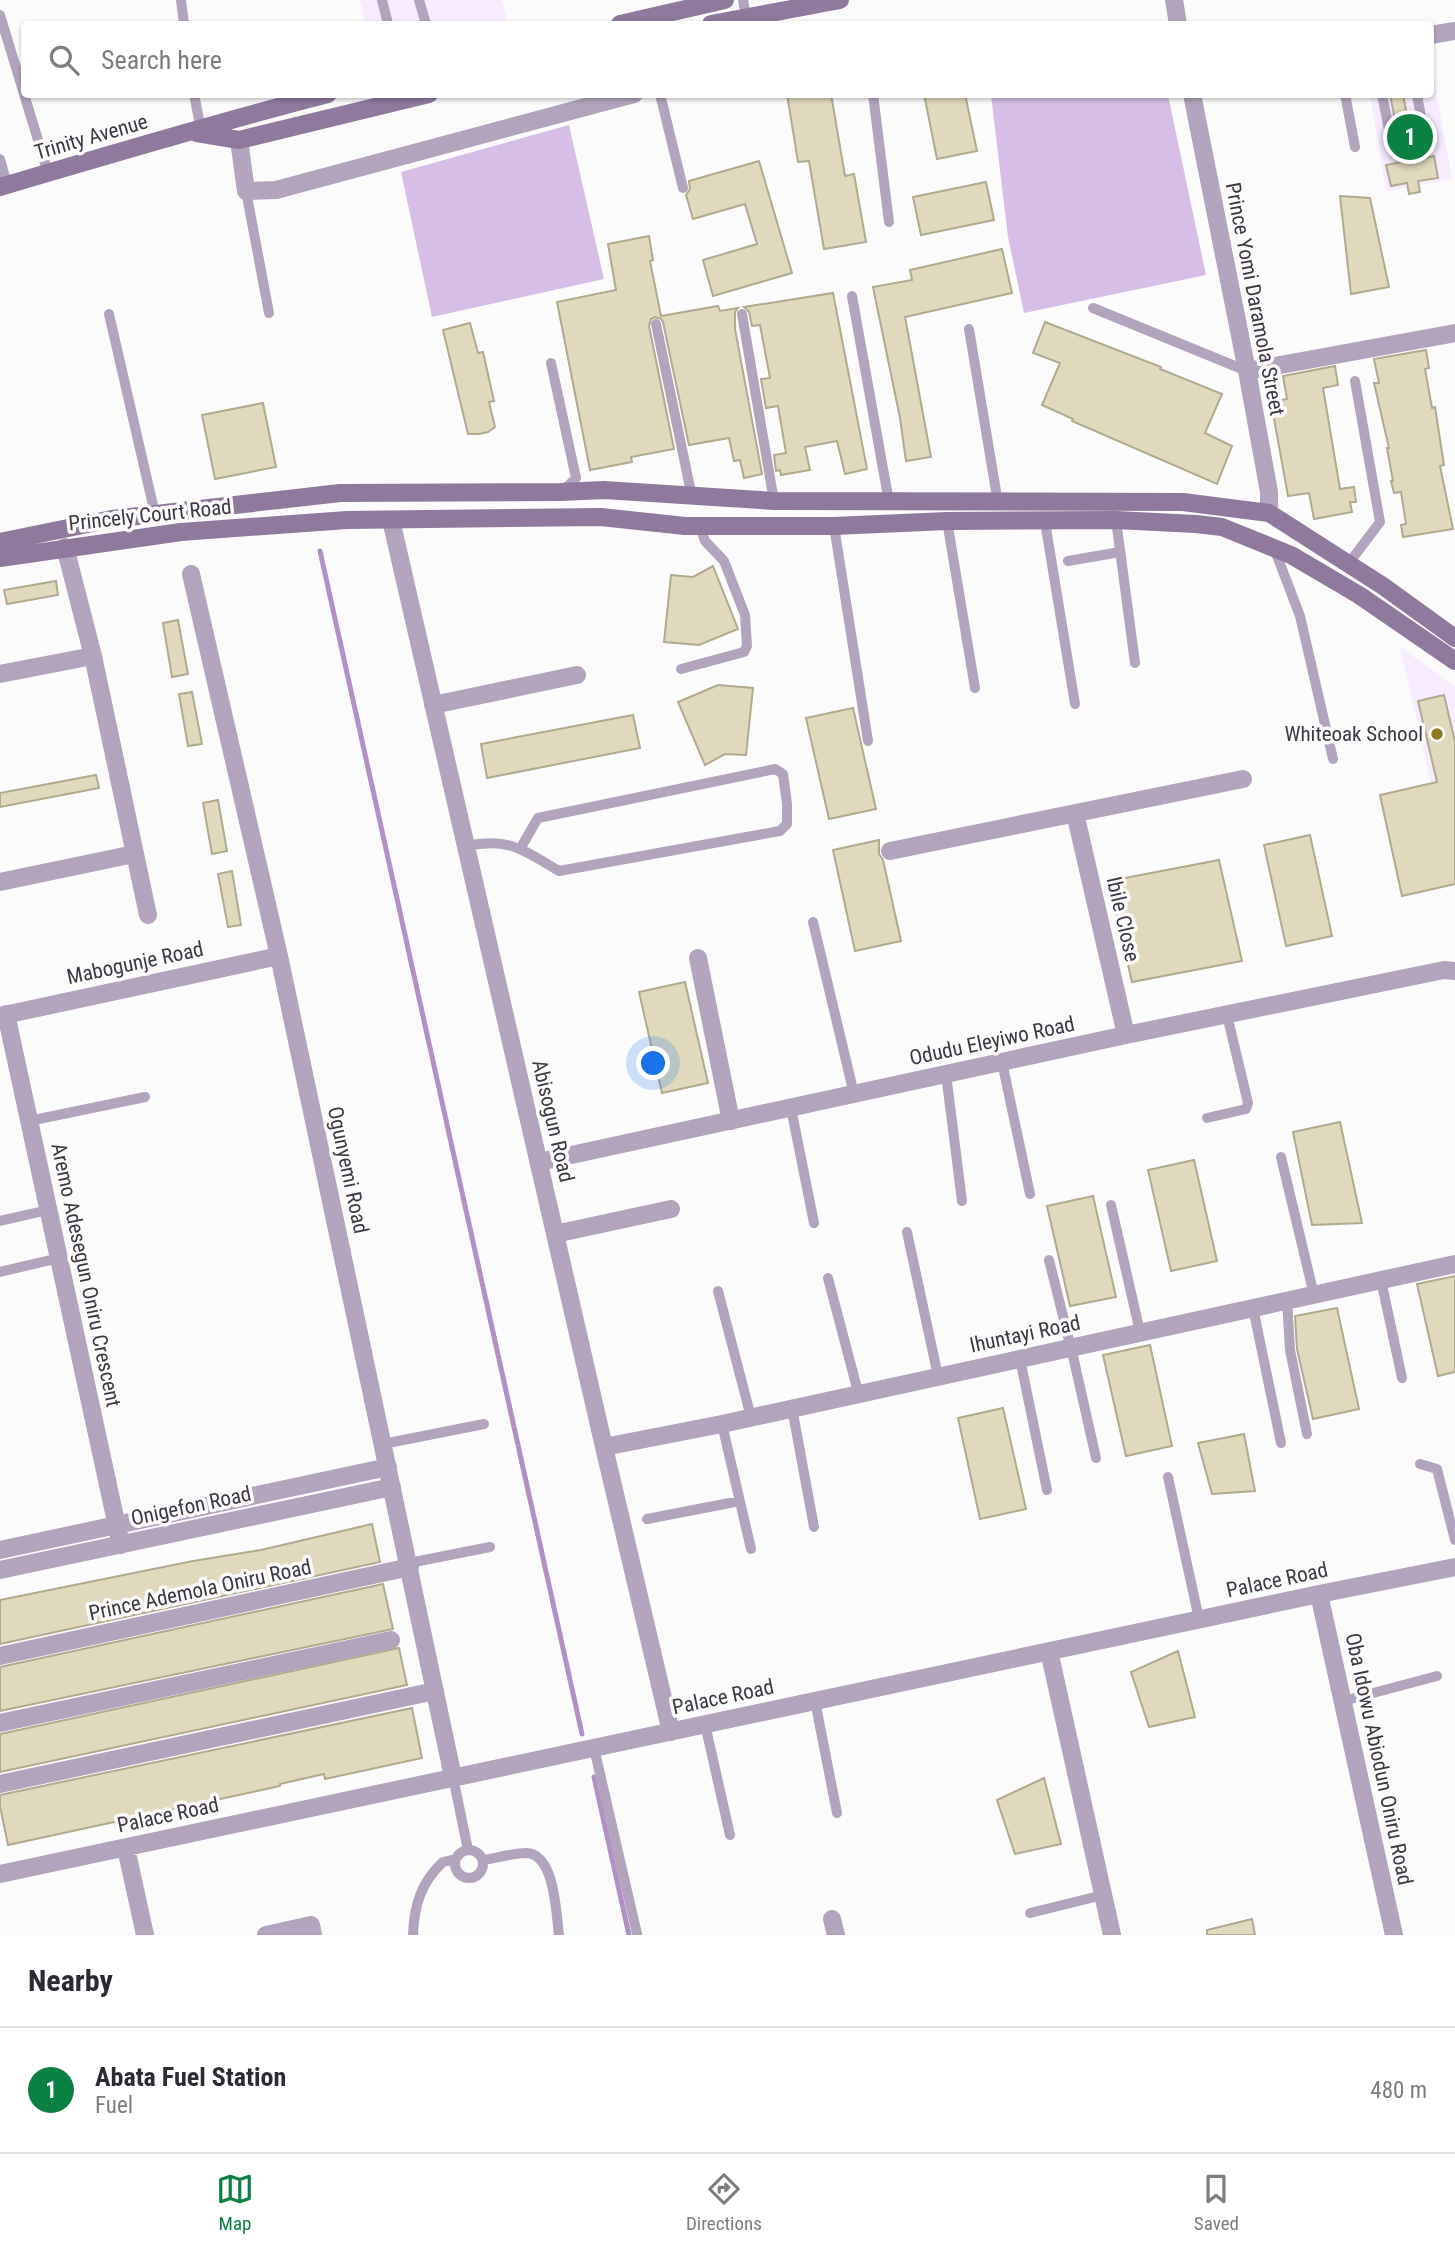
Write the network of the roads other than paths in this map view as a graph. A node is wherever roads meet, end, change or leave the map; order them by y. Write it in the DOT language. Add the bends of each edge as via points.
graph roads {
  1 [pos="181,0"];
  2 [pos="383,0"];
  3 [pos="419,0"];
  4 [pos="725,0"];
  5 [pos="840,0"];
  6 [pos="1174,0"];
  7 [pos="745,8"];
  8 [pos="0,15"];
  9 [pos="184,21"];
  10 [pos="387,21"];
  11 [pos="425,21"];
  12 [pos="633,21"];
  13 [pos="717,21"];
  14 [pos="1178,21"];
  15 [pos="1455,31"];
  16 [pos="1434,34"];
  17 [pos="21,84"];
  18 [pos="25,98"];
  19 [pos="194,98"];
  20 [pos="312,98"];
  21 [pos="412,98"];
  22 [pos="618,98"];
  23 [pos="661,98"];
  24 [pos="874,98"];
  25 [pos="1193,98"];
  26 [pos="1346,98"];
  27 [pos="1384,98"];
  28 [pos="1418,99"];
  29 [pos="1405,105"];
  30 [pos="234,118"];
  31 [pos="1421,119"];
  32 [pos="1409,122"];
  33 [pos="198,131"];
  34 [pos="239,140"];
  35 [pos="1355,147"];
  36 [pos="0,159"];
  37 [pos="48,173"];
  38 [pos="4,186"];
  39 [pos="683,188"];
  40 [pos="246,191"];
  41 [pos="889,222"];
  42 [pos="852,296"];
  43 [pos="1093,308"];
  44 [pos="269,313"];
  45 [pos="109,314"];
  46 [pos="742,314"];
  47 [pos="656,324"];
  48 [pos="969,329"];
  49 [pos="1455,333"];
  50 [pos="551,363"];
  51 [pos="1247,370"];
  52 [pos="1355,382"];
  53 [pos="604,490"];
  54 [pos="561,492"];
  55 [pos="692,496"];
  56 [pos="774,501"];
  57 [pos="889,502"];
  58 [pos="998,503"];
  59 [pos="1269,513"];
  60 [pos="156,514"];
  61 [pos="601,517"];
  62 [pos="391,520"];
  63 [pos="1116,520"];
  64 [pos="947,521"];
  65 [pos="1045,522"];
  66 [pos="700,526"];
  67 [pos="834,526"];
  68 [pos="0,542"];
  69 [pos="65,547"];
  70 [pos="1273,547"];
  71 [pos="1120,552"];
  72 [pos="0,558"];
  73 [pos="1068,561"];
  74 [pos="1349,563"];
  75 [pos="191,574"];
  76 [pos="1455,638"];
  77 [pos="93,656"];
  78 [pos="1455,661"];
  79 [pos="1136,663"];
  80 [pos="681,669"];
  81 [pos="0,674"];
  82 [pos="577,676"];
  83 [pos="975,688"];
  84 [pos="1075,704"];
  85 [pos="433,705"];
  86 [pos="868,741"];
  87 [pos="1333,760"];
  88 [pos="1242,779"];
  89 [pos="1074,813"];
  90 [pos="466,846"];
  91 [pos="520,849"];
  92 [pos="890,851"];
  93 [pos="134,854"];
  94 [pos="0,883"];
  95 [pos="148,915"];
  96 [pos="813,922"];
  97 [pos="279,956"];
  98 [pos="698,957"];
  99 [pos="1455,971"];
  100 [pos="3,1015"];
  101 [pos="1227,1015"];
  102 [pos="1126,1035"];
  103 [pos="1002,1062"];
  104 [pos="946,1074"];
  105 [pos="854,1094"];
  106 [pos="145,1097"];
  107 [pos="791,1108"];
  108 [pos="1207,1118"];
  109 [pos="29,1121"];
  110 [pos="731,1121"];
  111 [pos="1281,1157"];
  112 [pos="539,1162"];
  113 [pos="1030,1194"];
  114 [pos="962,1201"];
  115 [pos="1111,1205"];
  116 [pos="671,1209"];
  117 [pos="48,1210"];
  118 [pos="0,1221"];
  119 [pos="814,1223"];
  120 [pos="907,1232"];
  121 [pos="555,1234"];
  122 [pos="59,1258"];
  123 [pos="1049,1260"];
  124 [pos="1455,1264"];
  125 [pos="0,1272"];
  126 [pos="828,1278"];
  127 [pos="1381,1280"];
  128 [pos="718,1291"];
  129 [pos="1314,1295"];
  130 [pos="1287,1300"];
  131 [pos="1253,1308"];
  132 [pos="1140,1332"];
  133 [pos="1071,1347"];
  134 [pos="1020,1359"];
  135 [pos="938,1376"];
  136 [pos="1402,1378"];
  137 [pos="858,1392"];
  138 [pos="792,1408"];
  139 [pos="751,1417"];
  140 [pos="484,1424"];
  141 [pos="722,1424"];
  142 [pos="1307,1434"];
  143 [pos="1281,1443"];
  144 [pos="383,1444"];
  145 [pos="604,1447"];
  146 [pos="1096,1458"];
  147 [pos="1420,1464"];
  148 [pos="388,1467"];
  149 [pos="1168,1477"];
  150 [pos="392,1487"];
  151 [pos="1047,1490"];
  152 [pos="740,1502"];
  153 [pos="647,1520"];
  154 [pos="117,1525"];
  155 [pos="814,1527"];
  156 [pos="1455,1540"];
  157 [pos="121,1545"];
  158 [pos="490,1547"];
  159 [pos="751,1549"];
  160 [pos="0,1550"];
  161 [pos="409,1565"];
  162 [pos="1455,1567"];
  163 [pos="0,1570"];
  164 [pos="1319,1594"];
  165 [pos="1199,1619"];
  166 [pos="391,1640"];
  167 [pos="1049,1651"];
  168 [pos="0,1656"];
  169 [pos="1437,1676"];
  170 [pos="435,1690"];
  171 [pos="815,1701"];
  172 [pos="1343,1701"];
  173 [pos="0,1723"];
  174 [pos="705,1724"];
  175 [pos="671,1732"];
  176 [pos="594,1748"];
  177 [pos="453,1777"];
  178 [pos="0,1784"];
  179 [pos="837,1813"];
  180 [pos="730,1835"];
  181 [pos="126,1848"];
  182 [pos="468,1850"];
  183 [pos="456,1859"];
  184 [pos="483,1860"];
  185 [pos="0,1874"];
  186 [pos="1103,1895"];
  187 [pos="1030,1913"];
  188 [pos="637,1934"];
  189 [pos="145,1935"];
  190 [pos="267,1935"];
  191 [pos="313,1935"];
  192 [pos="413,1935"];
  193 [pos="559,1935"];
  194 [pos="1112,1935"];
  195 [pos="1394,1935"];
  1 -- 9 [label="lane"];
  2 -- 10 [label="lane"];
  3 -- 11 [label="lane"];
  4 -- 12 [label="street"];
  5 -- 7 [label="street"];
  6 -- 14 [label="street"];
  7 -- 13 [label="street"];
  8 -- 17 [label="lane"];
  15 -- 16 [label="street"];
  18 -- 37 [label="lane"];
  19 -- 33 [label="lane"];
  20 -- 30 [label="street, Trinity Avenue"];
  21 -- 34 [label="street"];
  22 -- 40 [label="street" via="286,188"];
  23 -- 39 [label="lane"];
  24 -- 41 [label="lane"];
  25 -- 51 [label="street, Prince Yomi Daramola Street"];
  26 -- 35 [label="lane"];
  27 -- 31 [label="lane" via="1392,149 1423,145"];
  28 -- 29 [label="lane"];
  28 -- 31 [label="lane"];
  30 -- 33 [label="street, Trinity Avenue"];
  30 -- 34 [label="street"];
  31 -- 32 [label="lane"];
  33 -- 34 [label="street"];
  33 -- 37 [label="street, Trinity Avenue"];
  34 -- 40 [label="street"];
  36 -- 38 [label="lane"];
  37 -- 38 [label="street, Trinity Avenue"];
  40 -- 44 [label="lane"];
  42 -- 57 [label="lane"];
  43 -- 51 [label="lane"];
  45 -- 60 [label="lane"];
  46 -- 56 [label="lane"];
  47 -- 55 [label="lane"];
  48 -- 58 [label="lane"];
  49 -- 51 [label="street"];
  50 -- 54 [label="lane" via="576,478"];
  51 -- 59 [label="street, Prince Yomi Daramola Street"];
  52 -- 74 [label="lane" via="1380,522"];
  53 -- 54 [label="street"];
  53 -- 55 [label="street"];
  53 -- 61 [label="street"];
  54 -- 60 [label="street" via="340,493"];
  55 -- 56 [label="street"];
  56 -- 57 [label="street"];
  57 -- 58 [label="street"];
  58 -- 59 [label="street" via="1183,502"];
  59 -- 74 [label="street"];
  60 -- 68 [label="street"];
  61 -- 62 [label="street, Princely Court Road"];
  61 -- 66 [label="street, Princely Court Road"];
  62 -- 69 [label="street, Princely Court Road" via="181,532"];
  62 -- 85 [label="street, Abisogun Road"];
  63 -- 65 [label="street, Princely Court Road"];
  63 -- 70 [label="street, Princely Court Road" via="1222,527"];
  63 -- 71 [label="lane"];
  64 -- 65 [label="street, Princely Court Road"];
  64 -- 67 [label="street, Princely Court Road"];
  64 -- 83 [label="lane"];
  65 -- 84 [label="lane"];
  66 -- 67 [label="street, Princely Court Road"];
  66 -- 80 [label="lane" via="705,541 724,561 745,615 747,646 744,652"];
  67 -- 86 [label="lane"];
  69 -- 72 [label="street, Princely Court Road"];
  69 -- 77 [label="street"];
  70 -- 78 [label="street, Princely Court Road" via="1350,589"];
  70 -- 87 [label="lane" via="1300,616"];
  71 -- 73 [label="lane"];
  71 -- 79 [label="lane"];
  74 -- 76 [label="street"];
  75 -- 97 [label="street, Ogunyemi Road"];
  77 -- 81 [label="street"];
  77 -- 93 [label="street"];
  82 -- 85 [label="street"];
  85 -- 90 [label="street, Abisogun Road"];
  88 -- 89 [label="street"];
  89 -- 92 [label="street"];
  89 -- 102 [label="street, Ibile Close"];
  90 -- 91 [label="lane" via="491,841"];
  90 -- 112 [label="street, Abisogun Road"];
  91 -- 91 [label="lane" via="559,871 780,831 787,824 783,774 775,769 538,818"];
  93 -- 94 [label="street"];
  93 -- 95 [label="street"];
  96 -- 105 [label="lane"];
  97 -- 100 [label="street, Mabogunje Road"];
  97 -- 144 [label="street, Ogunyemi Road"];
  98 -- 110 [label="street"];
  99 -- 101 [label="street, Odudu Eleyiwo Road"];
  100 -- 109 [label="street, Aremo Adesegun Oniru Crescent"];
  101 -- 102 [label="street, Odudu Eleyiwo Road"];
  101 -- 108 [label="lane" via="1248,1103 1246,1109"];
  102 -- 103 [label="street, Odudu Eleyiwo Road"];
  103 -- 104 [label="street, Odudu Eleyiwo Road"];
  103 -- 113 [label="lane"];
  104 -- 105 [label="street, Odudu Eleyiwo Road"];
  104 -- 114 [label="lane"];
  105 -- 107 [label="street, Odudu Eleyiwo Road"];
  106 -- 109 [label="lane"];
  107 -- 110 [label="street, Odudu Eleyiwo Road"];
  107 -- 119 [label="lane"];
  109 -- 117 [label="street, Aremo Adesegun Oniru Crescent"];
  110 -- 112 [label="street, Odudu Eleyiwo Road"];
  111 -- 129 [label="lane"];
  112 -- 121 [label="street, Abisogun Road"];
  115 -- 132 [label="lane"];
  116 -- 121 [label="street"];
  117 -- 118 [label="lane"];
  117 -- 122 [label="street, Aremo Adesegun Oniru Crescent"];
  120 -- 135 [label="lane"];
  121 -- 145 [label="street, Abisogun Road"];
  122 -- 125 [label="lane"];
  122 -- 154 [label="street, Aremo Adesegun Oniru Crescent"];
  123 -- 133 [label="lane"];
  124 -- 127 [label="street, Ihuntayi Road"];
  126 -- 137 [label="lane"];
  127 -- 129 [label="street, Ihuntayi Road"];
  127 -- 136 [label="lane"];
  128 -- 139 [label="lane"];
  129 -- 130 [label="street, Ihuntayi Road"];
  130 -- 131 [label="street, Ihuntayi Road"];
  130 -- 142 [label="lane" via="1290,1350"];
  131 -- 132 [label="street, Ihuntayi Road"];
  131 -- 143 [label="lane"];
  132 -- 133 [label="street, Ihuntayi Road"];
  133 -- 134 [label="street, Ihuntayi Road"];
  133 -- 146 [label="lane"];
  134 -- 135 [label="street, Ihuntayi Road"];
  134 -- 151 [label="lane"];
  135 -- 137 [label="street, Ihuntayi Road"];
  137 -- 138 [label="street, Ihuntayi Road"];
  138 -- 139 [label="street, Ihuntayi Road"];
  138 -- 155 [label="lane"];
  139 -- 141 [label="street, Ihuntayi Road"];
  140 -- 144 [label="lane"];
  141 -- 145 [label="street, Ihuntayi Road"];
  141 -- 152 [label="lane"];
  144 -- 148 [label="street, Ogunyemi Road"];
  145 -- 175 [label="street, Abisogun Road"];
  147 -- 156 [label="lane" via="1437,1469"];
  148 -- 150 [label="street, Ogunyemi Road"];
  148 -- 154 [label="street, Onigefon Road"];
  149 -- 165 [label="lane"];
  150 -- 157 [label="street, Onigefon Road"];
  150 -- 161 [label="street, Ogunyemi Road"];
  152 -- 153 [label="lane"];
  152 -- 159 [label="lane"];
  154 -- 157 [label="street, Aremo Adesegun Oniru Crescent"];
  154 -- 160 [label="street, Onigefon Road"];
  157 -- 163 [label="street, Onigefon Road"];
  158 -- 161 [label="lane"];
  161 -- 168 [label="street, Prince Ademola Oniru Road"];
  161 -- 170 [label="street, Ogunyemi Road"];
  162 -- 164 [label="street, Palace Road"];
  164 -- 165 [label="street, Palace Road"];
  164 -- 172 [label="street, Oba Idowu Abiodun Oniru Road"];
  165 -- 167 [label="street, Palace Road"];
  166 -- 173 [label="street"];
  167 -- 171 [label="street, Palace Road"];
  167 -- 186 [label="street"];
  169 -- 172 [label="lane"];
  170 -- 177 [label="street, Ogunyemi Road"];
  170 -- 178 [label="street"];
  171 -- 174 [label="street, Palace Road"];
  171 -- 179 [label="lane"];
  172 -- 195 [label="street, Oba Idowu Abiodun Oniru Road"];
  174 -- 175 [label="street, Palace Road"];
  174 -- 180 [label="lane"];
  175 -- 176 [label="street, Palace Road"];
  176 -- 177 [label="street, Palace Road"];
  176 -- 188 [label="lane"];
  177 -- 181 [label="street, Palace Road"];
  177 -- 182 [label="lane"];
  181 -- 185 [label="street, Palace Road"];
  181 -- 189 [label="street"];
  182 -- 183 [label="lane"];
  182 -- 184 [label="lane"];
  183 -- 184 [label="lane" via="456,1869 467,1878 480,1874"];
  183 -- 192 [label="lane" via="443,1862 419,1892"];
  184 -- 193 [label="lane" via="528,1853 541,1858 549,1870"];
  186 -- 187 [label="lane"];
  186 -- 194 [label="street"];
  190 -- 191 [label="street" via="311,1925"];
}
